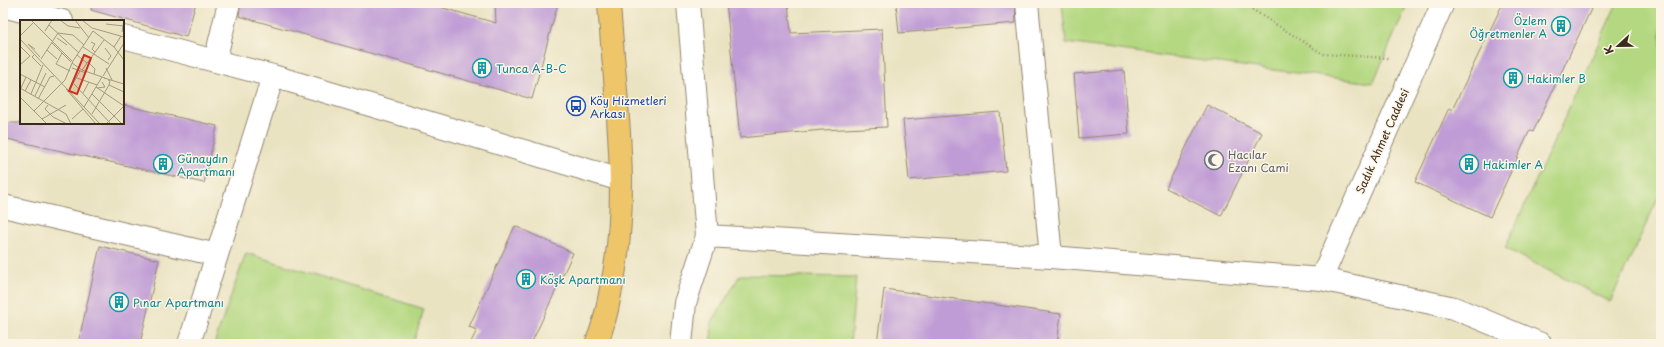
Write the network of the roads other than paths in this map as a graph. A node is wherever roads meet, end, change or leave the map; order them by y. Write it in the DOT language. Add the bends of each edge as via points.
graph roads {
  1 [pos="229,3"];
  2 [pos="608,3"];
  3 [pos="688,3"];
  4 [pos="1027,3"];
  5 [pos="1443,3"];
  6 [pos="3,6"];
  7 [pos="58,20"];
  8 [pos="124,37"];
  9 [pos="215,61"];
  10 [pos="273,76"];
  11 [pos="621,180"];
  12 [pos="3,206"];
  13 [pos="707,236"];
  14 [pos="217,255"];
  15 [pos="1051,257"];
  16 [pos="1321,279"];
  17 [pos="188,344"];
  18 [pos="596,344"];
  19 [pos="681,344"];
  20 [pos="1540,344"];
  1 -- 9 [label="street"];
  2 -- 11 [label="main road"];
  3 -- 13 [label="street"];
  4 -- 15 [label="street"];
  5 -- 16 [label="street, Sadık Ahmet Caddesi"];
  6 -- 7 [label="street"];
  8 -- 9 [label="street"];
  9 -- 10 [label="street"];
  10 -- 11 [label="street"];
  10 -- 14 [label="street"];
  11 -- 18 [label="main road" via="618,262 603,330"];
  12 -- 14 [label="street"];
  13 -- 15 [label="street"];
  13 -- 19 [label="street" via="685,303"];
  14 -- 17 [label="street"];
  15 -- 16 [label="street"];
  16 -- 20 [label="street" via="1454,308"];
}
